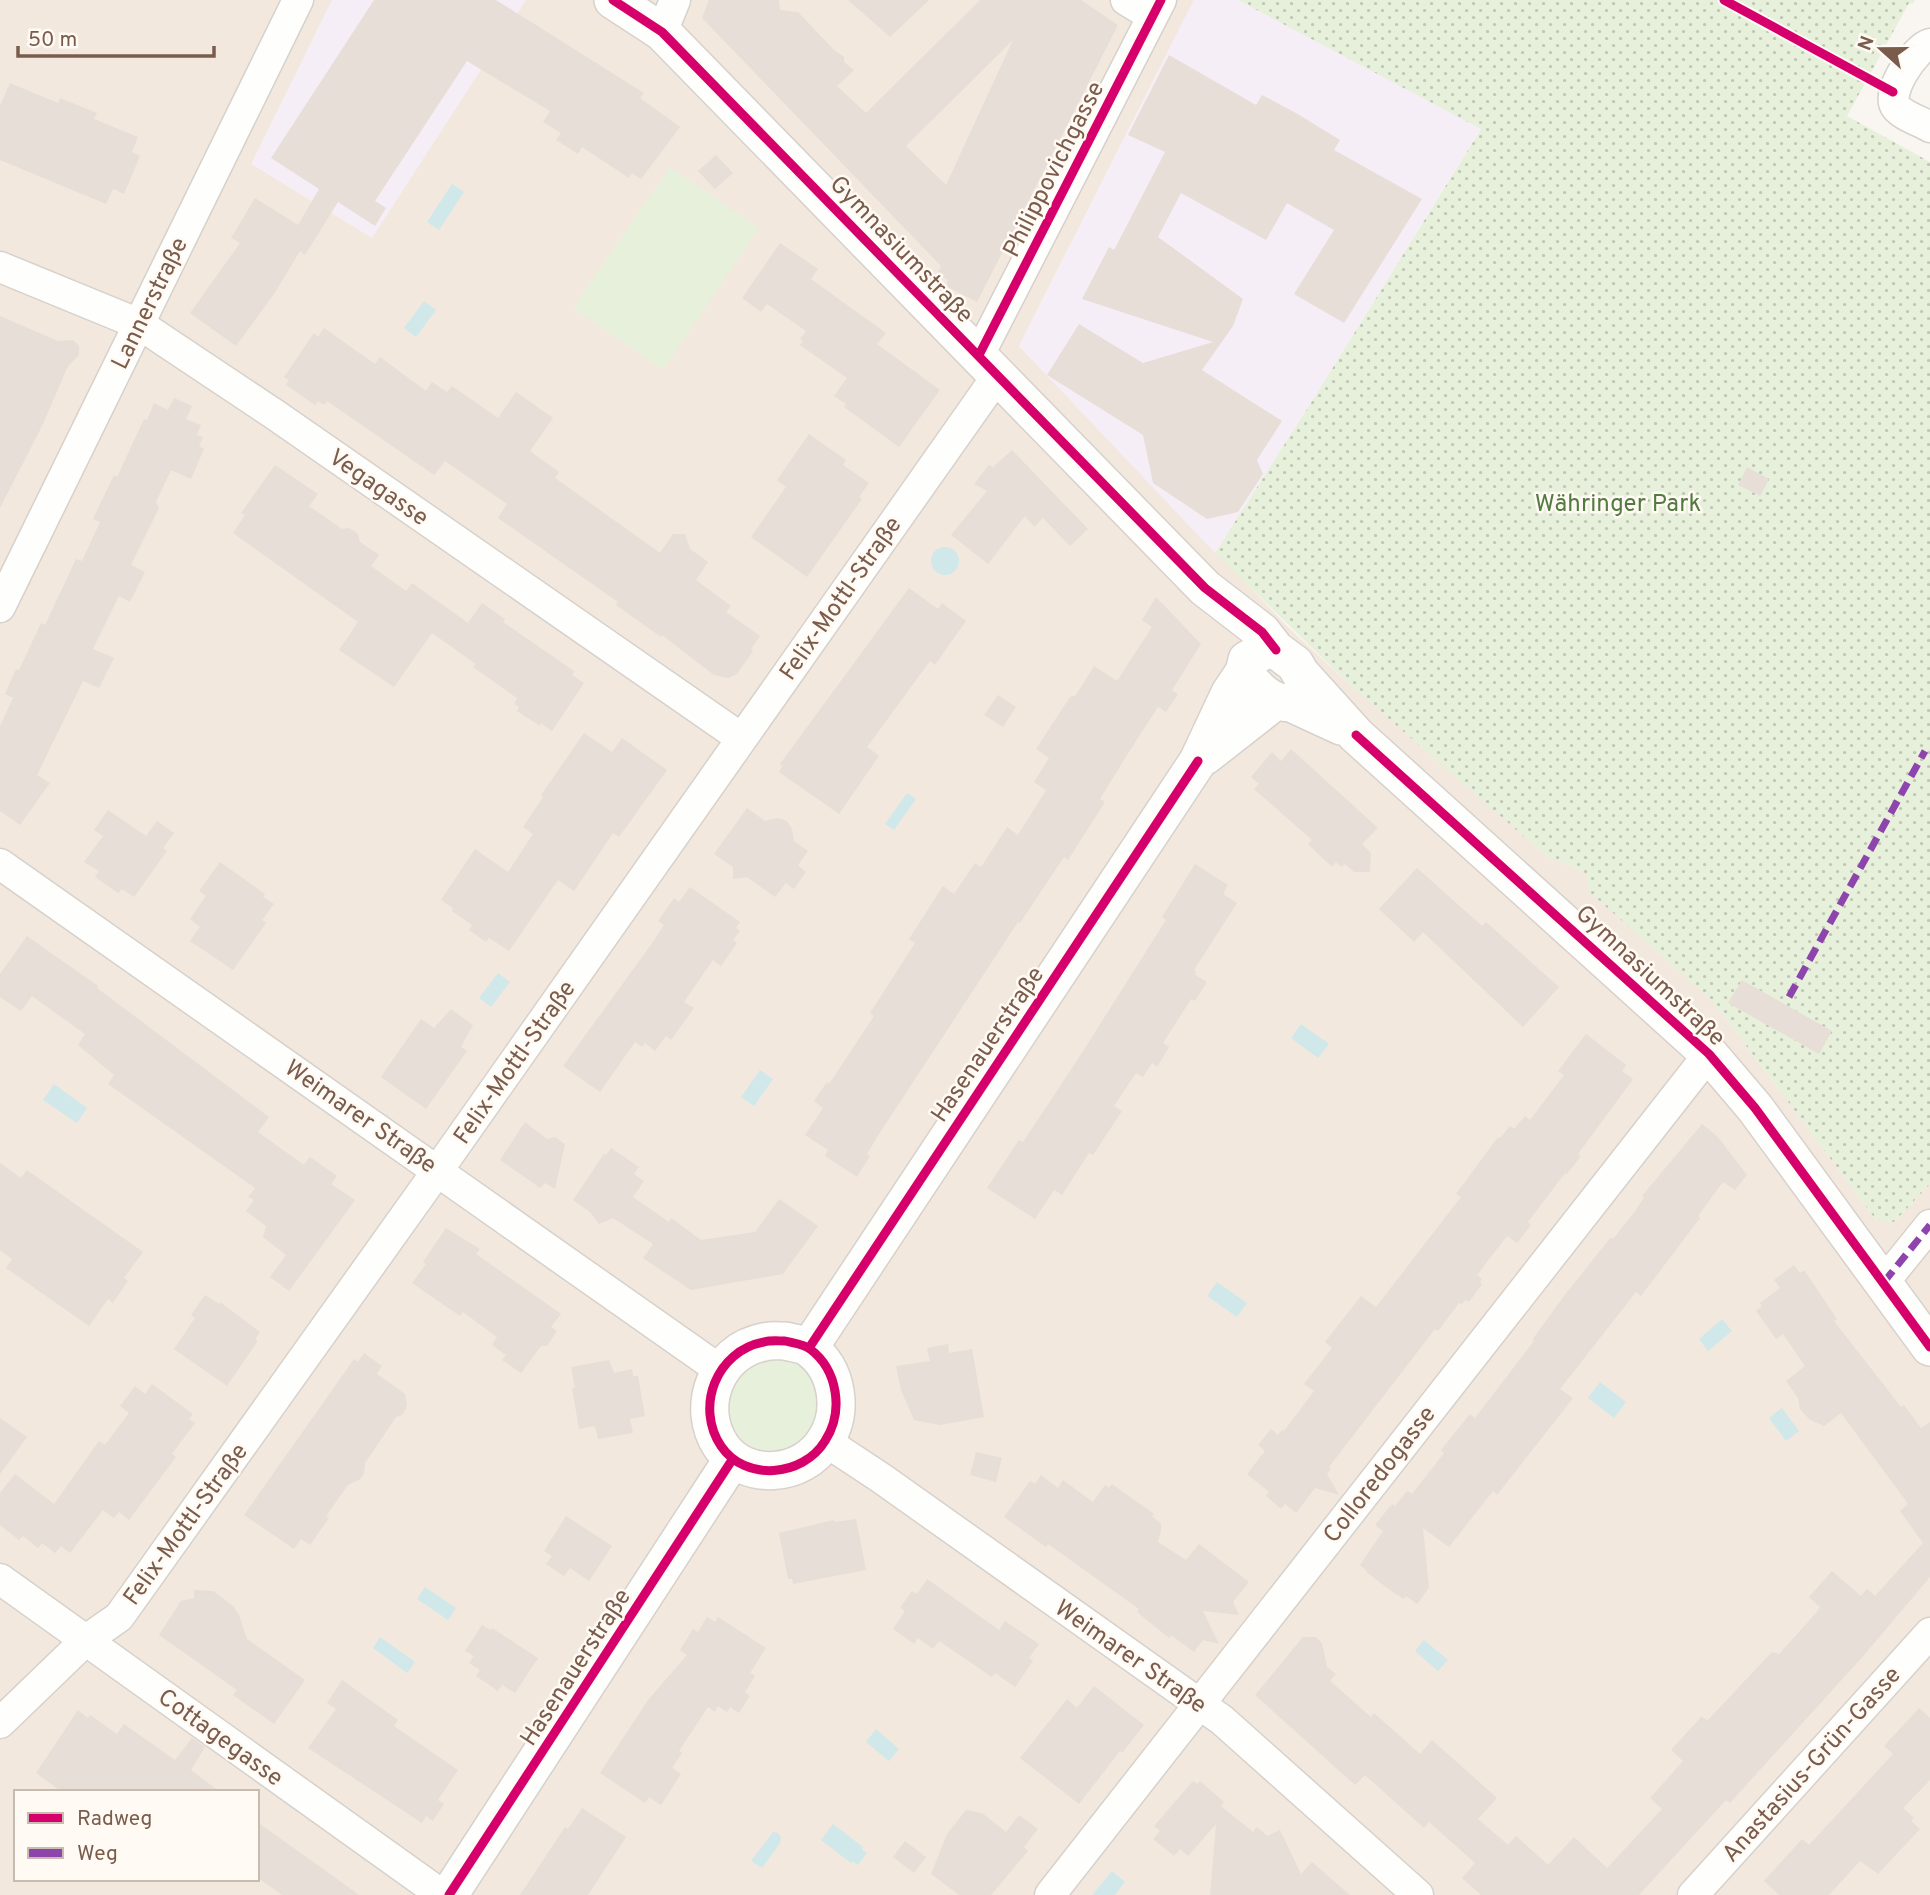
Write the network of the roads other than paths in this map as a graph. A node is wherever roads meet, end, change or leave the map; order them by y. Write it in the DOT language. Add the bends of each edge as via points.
graph roads {
  1 [pos="298,0"];
  2 [pos="613,0"];
  3 [pos="1126,0"];
  4 [pos="1156,8"];
  5 [pos="668,16"];
  6 [pos="1930,44"];
  7 [pos="1930,127"];
  8 [pos="0,267"];
  9 [pos="139,324"];
  10 [pos="989,365"];
  11 [pos="0,607"];
  12 [pos="1272,676"];
  13 [pos="741,738"];
  14 [pos="0,864"];
  15 [pos="1709,1054"];
  16 [pos="438,1170"];
  17 [pos="1930,1225"];
  18 [pos="1884,1282"];
  19 [pos="1930,1347"];
  20 [pos="808,1348"];
  21 [pos="720,1370"];
  22 [pos="825,1441"];
  23 [pos="732,1460"];
  24 [pos="0,1579"];
  25 [pos="1930,1633"];
  26 [pos="86,1640"];
  27 [pos="1198,1704"];
  28 [pos="0,1723"];
  29 [pos="442,1895"];
  30 [pos="449,1895"];
  31 [pos="1049,1895"];
  32 [pos="1418,1895"];
  33 [pos="1693,1895"];
  1 -- 9 [label="street, Lannerstraße"];
  2 -- 5 [label="street, Gymnasiumstraße"];
  3 -- 4 [label="street"];
  4 -- 10 [label="street, Philippovichgasse"];
  5 -- 10 [label="street, Gymnasiumstraße"];
  6 -- 7 [label="street" via="1918,50 1892,92 1898,109"];
  8 -- 9 [label="street, Vegagasse"];
  9 -- 11 [label="street, Lannerstraße"];
  9 -- 13 [label="street, Vegagasse"];
  10 -- 12 [label="street, Gymnasiumstraße" via="1205,588 1262,632"];
  10 -- 13 [label="street, Felix-Mottl-Straße"];
  12 -- 15 [label="street, Gymnasiumstraße" via="1356,735"];
  12 -- 20 [label="street, Hasenauerstraße" via="1198,761"];
  13 -- 16 [label="street, Felix-Mottl-Straße"];
  14 -- 16 [label="street, Weimarer Straße"];
  15 -- 18 [label="street, Gymnasiumstraße" via="1755,1108"];
  15 -- 27 [label="street, Colloredogasse"];
  16 -- 21 [label="street, Weimarer Straße"];
  16 -- 26 [label="street, Felix-Mottl-Straße" via="119,1617"];
  17 -- 18 [label="street"];
  18 -- 19 [label="street, Gymnasiumstraße"];
  20 -- 21 [label="street" via="785,1341 763,1342 741,1351"];
  20 -- 22 [label="street" via="825,1364 834,1384 835,1410"];
  21 -- 23 [label="street" via="710,1397 710,1422"];
  22 -- 23 [label="street" via="802,1463 783,1469 765,1472"];
  22 -- 27 [label="street, Weimarer Straße"];
  23 -- 30 [label="street, Hasenauerstraße"];
  24 -- 26 [label="street, Cottagegasse"];
  25 -- 33 [label="street, Anastasius-Grün-Gasse"];
  26 -- 28 [label="street, Felix-Mottl-Straße"];
  26 -- 29 [label="street, Cottagegasse"];
  27 -- 31 [label="street, Colloredogasse"];
  27 -- 32 [label="street, Weimarer Straße" via="1222,1720"];
}
